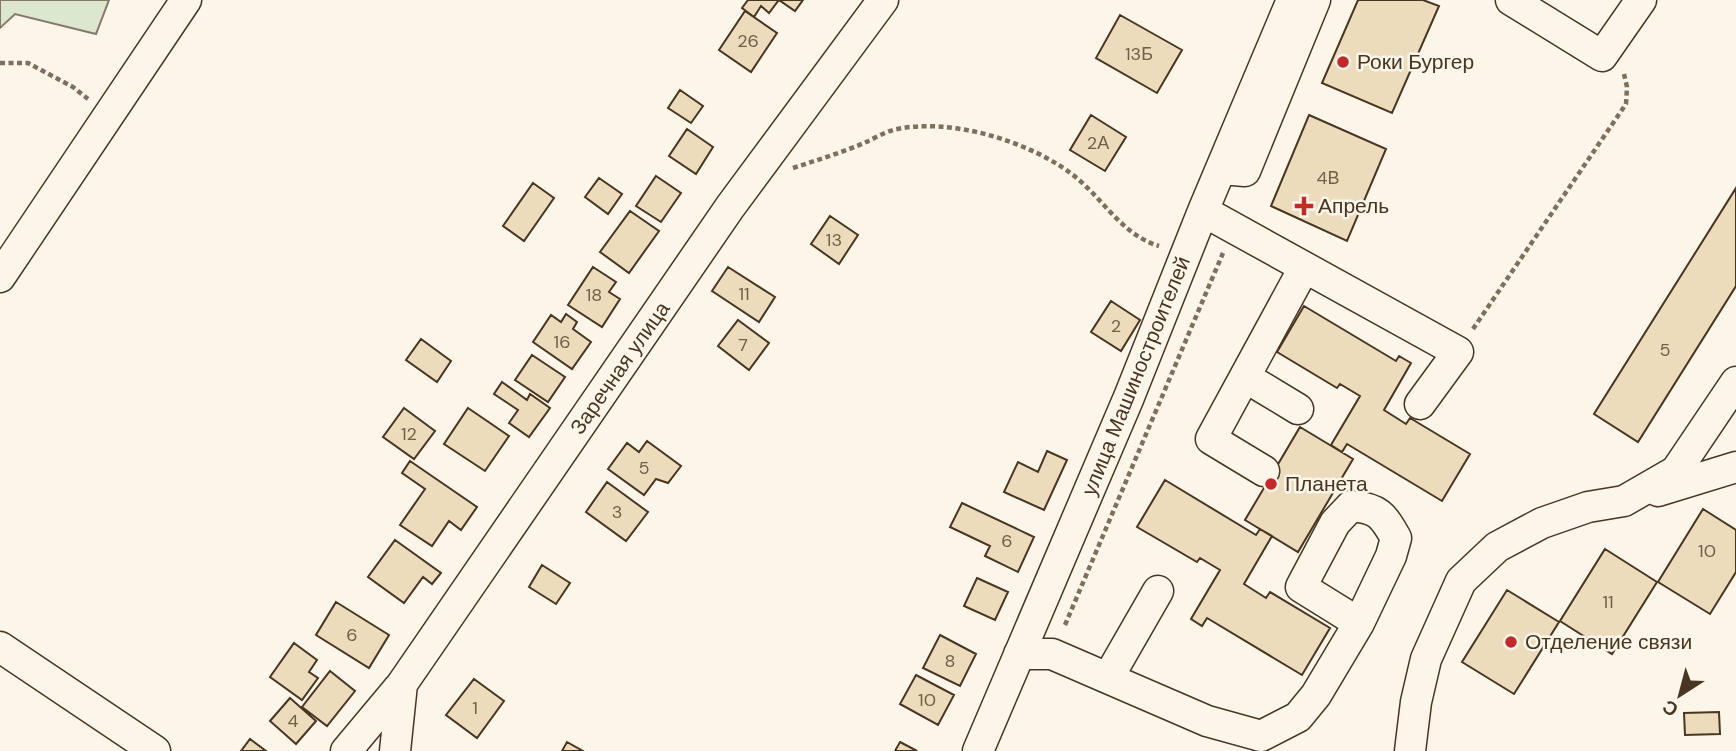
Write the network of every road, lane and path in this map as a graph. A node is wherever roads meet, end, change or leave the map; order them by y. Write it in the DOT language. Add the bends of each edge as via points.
graph roads {
  1 [pos="186,0"];
  2 [pos="883,0"];
  3 [pos="1292,0"];
  4 [pos="1315,0"];
  5 [pos="1511,0"];
  6 [pos="1641,0"];
  7 [pos="1602,56"];
  8 [pos="0,63"];
  9 [pos="108,115"];
  10 [pos="787,169"];
  11 [pos="1221,169"];
  12 [pos="1203,211"];
  13 [pos="1234,228"];
  14 [pos="1164,247"];
  15 [pos="1304,268"];
  16 [pos="0,277"];
  17 [pos="1458,352"];
  18 [pos="1245,377"];
  19 [pos="1736,382"];
  20 [pos="1420,404"];
  21 [pos="1298,409"];
  22 [pos="1736,467"];
  23 [pos="1264,471"];
  24 [pos="1624,501"];
  25 [pos="1094,561"];
  26 [pos="1158,591"];
  27 [pos="1359,624"];
  28 [pos="0,648"];
  29 [pos="1019,654"];
  30 [pos="1108,678"];
  31 [pos="401,684"];
  32 [pos="155,751"];
  33 [pos="346,751"];
  34 [pos="395,751"];
  35 [pos="978,751"];
  36 [pos="1410,751"];
  1 -- 9 [label="street"];
  2 -- 31 [label="street, Заречная улица" via="730,207"];
  3 -- 11 [label="street, улица Машиностроителей"];
  4 -- 11 [label="street" via="1245,171"];
  5 -- 7 [label="street"];
  6 -- 7 [label="street"];
  7 -- 17 [label="path" via="1624,73 1626,104"];
  8 -- 9 [label="path" via="28,63 73,87"];
  9 -- 16 [label="street"];
  10 -- 14 [label="path" via="891,131 945,126 1017,145 1048,160 1092,191 1118,223"];
  11 -- 12 [label="street, улица Машиностроителей"];
  12 -- 13 [label="street"];
  12 -- 29 [label="street, улица Машиностроителей"];
  13 -- 15 [label="street"];
  13 -- 25 [label="path"];
  15 -- 17 [label="street"];
  15 -- 18 [label="street"];
  17 -- 20 [label="street"];
  18 -- 21 [label="street"];
  18 -- 23 [label="street" via="1211,439"];
  19 -- 24 [label="street" via="1676,471"];
  22 -- 24 [label="street"];
  24 -- 36 [label="street" via="1588,507 1542,523 1497,547 1461,581 1426,659"];
  26 -- 30 [label="street"];
  27 -- 30 [label="street" via="1298,717 1261,736 1207,721"];
  28 -- 32 [label="street"];
  29 -- 30 [label="street" via="1052,654"];
  29 -- 35 [label="street, улица Машиностроителей"];
  31 -- 33 [label="street"];
  31 -- 34 [label="street, Заречная улица"];
}
